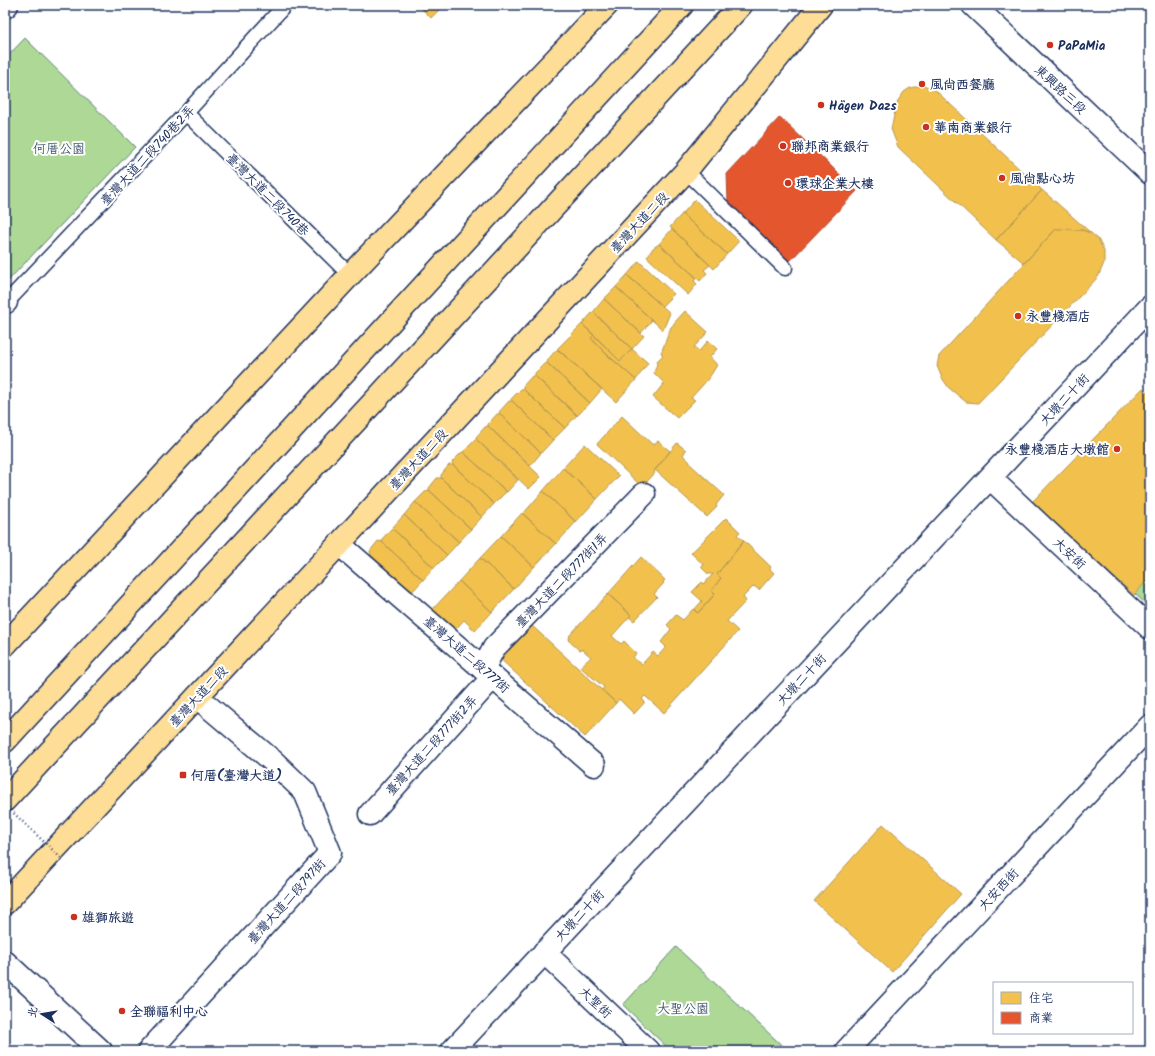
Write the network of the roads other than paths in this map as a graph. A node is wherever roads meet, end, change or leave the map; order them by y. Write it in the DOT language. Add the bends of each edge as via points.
graph roads {
  1 [pos="7,5"];
  2 [pos="285,5"];
  3 [pos="607,5"];
  4 [pos="682,5"];
  5 [pos="741,5"];
  6 [pos="821,5"];
  7 [pos="973,5"];
  8 [pos="5,8"];
  9 [pos="186,113"];
  10 [pos="686,171"];
  11 [pos="1150,172"];
  12 [pos="785,268"];
  13 [pos="350,275"];
  14 [pos="5,302"];
  15 [pos="1150,307"];
  16 [pos="990,478"];
  17 [pos="644,494"];
  18 [pos="339,544"];
  19 [pos="1150,628"];
  20 [pos="5,645"];
  21 [pos="488,673"];
  22 [pos="197,697"];
  23 [pos="1150,726"];
  24 [pos="5,741"];
  25 [pos="594,765"];
  26 [pos="5,800"];
  27 [pos="370,814"];
  28 [pos="5,904"];
  29 [pos="544,952"];
  30 [pos="5,962"];
  31 [pos="101,1051"];
  32 [pos="149,1051"];
  33 [pos="452,1051"];
  34 [pos="648,1051"];
  35 [pos="846,1051"];
  1 -- 8 [label="street"];
  2 -- 9 [label="lane, 臺灣大道二段740巷2弄"];
  3 -- 13 [label="main road"];
  4 -- 24 [label="main road"];
  5 -- 26 [label="main road"];
  6 -- 10 [label="main road, 臺灣大道二段"];
  7 -- 11 [label="street, 東興路三段"];
  9 -- 13 [label="lane, 臺灣大道二段740巷"];
  9 -- 14 [label="lane, 臺灣大道二段740巷2弄"];
  10 -- 12 [label="lane"];
  10 -- 18 [label="main road, 臺灣大道二段"];
  13 -- 20 [label="main road"];
  15 -- 16 [label="street, 大墩二十街"];
  16 -- 19 [label="street, 大安街"];
  16 -- 29 [label="street, 大墩二十街"];
  17 -- 21 [label="street, 臺灣大道二段777街1弄" via="494,648"];
  18 -- 21 [label="street, 臺灣大道二段777街"];
  18 -- 22 [label="main road, 臺灣大道二段"];
  21 -- 25 [label="street, 臺灣大道二段777街"];
  21 -- 27 [label="street, 臺灣大道二段777街2弄"];
  22 -- 28 [label="main road, 臺灣大道二段"];
  22 -- 32 [label="street, 臺灣大道二段797街" via="274,762 305,792 330,853"];
  23 -- 35 [label="street, 大安西街"];
  29 -- 33 [label="street, 大墩二十街"];
  29 -- 34 [label="street, 大聖街"];
  30 -- 31 [label="street"];
}
